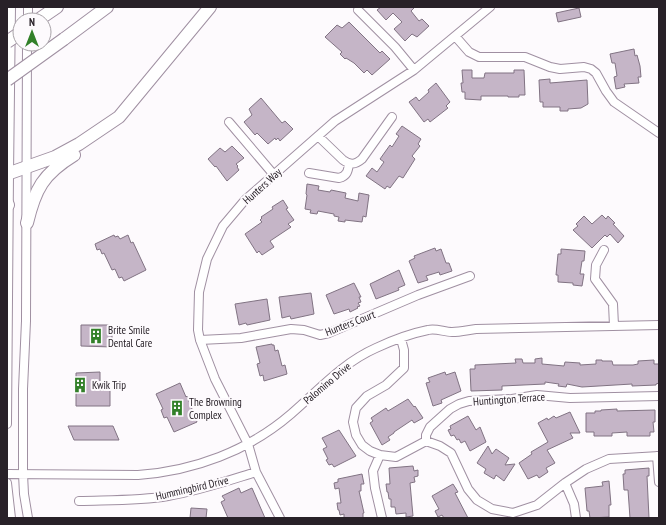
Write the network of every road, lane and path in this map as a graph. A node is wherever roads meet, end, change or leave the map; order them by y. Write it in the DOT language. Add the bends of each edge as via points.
graph roads {
  1 [pos="11,7"];
  2 [pos="107,7"];
  3 [pos="210,7"];
  4 [pos="490,7"];
  5 [pos="358,10"];
  6 [pos="455,36"];
  7 [pos="28,52"];
  8 [pos="414,70"];
  9 [pos="7,80"];
  10 [pos="392,117"];
  11 [pos="112,122"];
  12 [pos="229,122"];
  13 [pos="659,133"];
  14 [pos="318,136"];
  15 [pos="349,164"];
  16 [pos="26,167"];
  17 [pos="309,173"];
  18 [pos="8,174"];
  19 [pos="274,175"];
  20 [pos="8,204"];
  21 [pos="26,223"];
  22 [pos="604,250"];
  23 [pos="470,276"];
  24 [pos="659,325"];
  25 [pos="614,326"];
  26 [pos="401,339"];
  27 [pos="200,340"];
  28 [pos="659,396"];
  29 [pos="7,424"];
  30 [pos="426,441"];
  31 [pos="248,444"];
  32 [pos="380,455"];
  33 [pos="658,456"];
  34 [pos="256,472"];
  35 [pos="7,474"];
  36 [pos="23,474"];
  37 [pos="659,482"];
  38 [pos="7,483"];
  39 [pos="565,483"];
  40 [pos="79,501"];
  41 [pos="11,518"];
  42 [pos="28,518"];
  43 [pos="280,518"];
  44 [pos="382,518"];
  45 [pos="576,518"];
  1 -- 18 [label="street"];
  2 -- 9 [label="highway, bridge"];
  3 -- 11 [label="highway" via="119,117"];
  4 -- 6 [label="street, Hunters Way"];
  5 -- 8 [label="street"];
  6 -- 8 [label="street, Hunters Way"];
  6 -- 13 [label="street" via="469,52 479,57 525,57 560,69 584,66 591,69 614,102"];
  7 -- 16 [label="street"];
  8 -- 14 [label="street, Hunters Way" via="335,121"];
  10 -- 15 [label="street" via="362,159 358,163"];
  11 -- 16 [label="highway" via="55,157"];
  11 -- 21 [label="highway" via="98,138 46,176 32,200"];
  12 -- 19 [label="street"];
  14 -- 15 [label="street"];
  14 -- 19 [label="street, Hunters Way"];
  15 -- 17 [label="street" via="347,173 339,178"];
  16 -- 18 [label="highway"];
  16 -- 21 [label="street"];
  18 -- 20 [label="street"];
  19 -- 27 [label="street, Hunters Way" via="245,200 223,226 207,259 199,292"];
  20 -- 29 [label="street"];
  21 -- 36 [label="street"];
  22 -- 25 [label="street" via="596,265 595,279 613,304"];
  23 -- 27 [label="street, Hunters Court" via="329,333 320,335 291,329 241,338"];
  24 -- 25 [label="street, Palomino Drive"];
  25 -- 26 [label="street, Palomino Drive" via="476,329 451,332 429,330"];
  26 -- 31 [label="street, Palomino Drive" via="376,348 341,369 289,415"];
  26 -- 32 [label="street" via="404,368 386,385 367,396 356,408 353,422 356,436 362,445"];
  27 -- 31 [label="street, Hunters Way" via="215,379"];
  28 -- 30 [label="street, Huntington Terrace" via="570,398 537,395 469,402 450,409 430,427"];
  30 -- 32 [label="street" via="396,457"];
  30 -- 39 [label="street" via="451,453 468,489 477,500 492,509 513,512 537,505"];
  31 -- 34 [label="street, Hunters Way"];
  31 -- 36 [label="street, Palomino Drive" via="219,458 156,474"];
  32 -- 44 [label="street" via="374,471"];
  33 -- 37 [label="street"];
  33 -- 39 [label="street" via="609,458"];
  34 -- 40 [label="street, Hummingbird Drive" via="166,496"];
  34 -- 43 [label="street, Hunters Way"];
  35 -- 36 [label="street, Palomino Drive"];
  36 -- 42 [label="street"];
  38 -- 41 [label="street"];
  39 -- 45 [label="street" via="574,504"];
}
